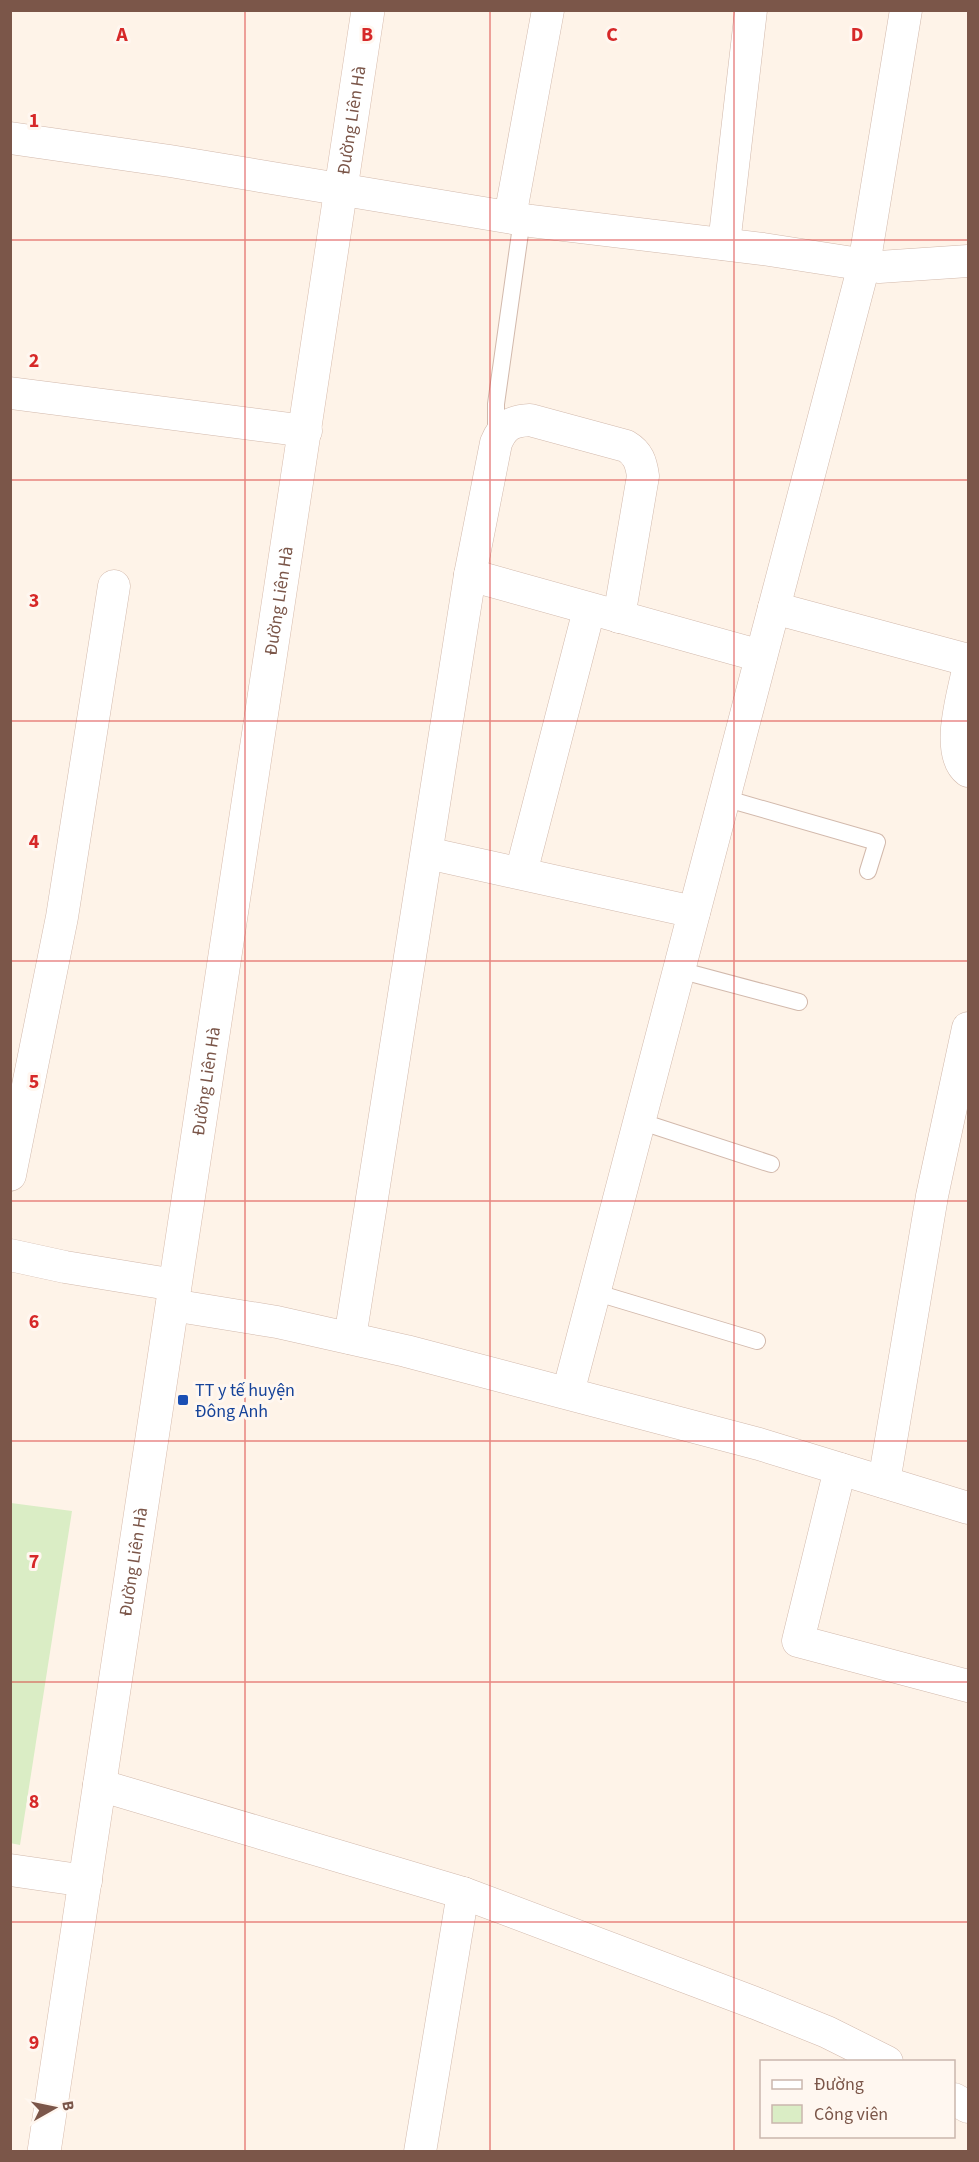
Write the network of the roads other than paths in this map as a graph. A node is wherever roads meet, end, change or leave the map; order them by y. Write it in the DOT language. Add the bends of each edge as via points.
graph roads {
  1 [pos="368,10"];
  2 [pos="548,10"];
  3 [pos="751,10"];
  4 [pos="906,10"];
  5 [pos="10,138"];
  6 [pos="341,189"];
  7 [pos="516,218"];
  8 [pos="724,244"];
  9 [pos="969,261"];
  10 [pos="864,265"];
  11 [pos="10,393"];
  12 [pos="306,431"];
  13 [pos="496,443"];
  14 [pos="470,575"];
  15 [pos="114,586"];
  16 [pos="774,608"];
  17 [pos="604,613"];
  18 [pos="761,656"];
  19 [pos="969,660"];
  20 [pos="969,670"];
  21 [pos="969,771"];
  22 [pos="724,798"];
  23 [pos="427,853"];
  24 [pos="868,871"];
  25 [pos="521,873"];
  26 [pos="694,912"];
  27 [pos="679,970"];
  28 [pos="800,1002"];
  29 [pos="969,1028"];
  30 [pos="639,1121"];
  31 [pos="771,1164"];
  32 [pos="10,1175"];
  33 [pos="10,1255"];
  34 [pos="594,1292"];
  35 [pos="174,1295"];
  36 [pos="350,1338"];
  37 [pos="757,1341"];
  38 [pos="568,1394"];
  39 [pos="840,1469"];
  40 [pos="885,1482"];
  41 [pos="969,1508"];
  42 [pos="969,1686"];
  43 [pos="99,1785"];
  44 [pos="10,1870"];
  45 [pos="86,1881"];
  46 [pos="462,1893"];
  47 [pos="885,2060"];
  48 [pos="955,2099"];
  49 [pos="969,2107"];
  50 [pos="44,2151"];
  51 [pos="420,2151"];
  1 -- 6 [label="main road, Đường Liên Hà"];
  2 -- 7 [label="street"];
  3 -- 8 [label="street"];
  4 -- 10 [label="street"];
  5 -- 6 [label="street"];
  6 -- 7 [label="street"];
  6 -- 12 [label="main road, Đường Liên Hà"];
  7 -- 8 [label="street"];
  7 -- 13 [label="lane" via="496,404"];
  8 -- 10 [label="street"];
  9 -- 10 [label="street"];
  10 -- 16 [label="street"];
  11 -- 12 [label="street"];
  12 -- 35 [label="main road, Đường Liên Hà"];
  13 -- 14 [label="street"];
  13 -- 17 [label="street" via="506,425 530,420 635,451 643,476"];
  14 -- 17 [label="street"];
  14 -- 23 [label="street"];
  15 -- 32 [label="street" via="62,917"];
  16 -- 18 [label="street"];
  16 -- 19 [label="street"];
  17 -- 18 [label="street"];
  17 -- 25 [label="street"];
  18 -- 22 [label="street"];
  20 -- 21 [label="street" via="958,717 956,747 963,767"];
  22 -- 24 [label="lane" via="877,842"];
  22 -- 26 [label="street"];
  23 -- 25 [label="street"];
  23 -- 36 [label="street"];
  25 -- 26 [label="street"];
  26 -- 27 [label="street"];
  27 -- 28 [label="lane"];
  27 -- 30 [label="street"];
  29 -- 40 [label="street" via="932,1196"];
  30 -- 31 [label="lane"];
  30 -- 34 [label="street"];
  33 -- 35 [label="street"];
  34 -- 37 [label="lane"];
  34 -- 38 [label="street"];
  35 -- 36 [label="street"];
  35 -- 43 [label="main road, Đường Liên Hà"];
  36 -- 38 [label="street"];
  38 -- 39 [label="street"];
  39 -- 40 [label="street"];
  39 -- 42 [label="street" via="798,1641"];
  40 -- 41 [label="street"];
  43 -- 45 [label="main road, Đường Liên Hà"];
  43 -- 46 [label="street"];
  44 -- 45 [label="street"];
  45 -- 50 [label="main road, Đường Liên Hà"];
  46 -- 47 [label="street" via="755,2003"];
  46 -- 51 [label="street"];
  48 -- 49 [label="street"];
}
